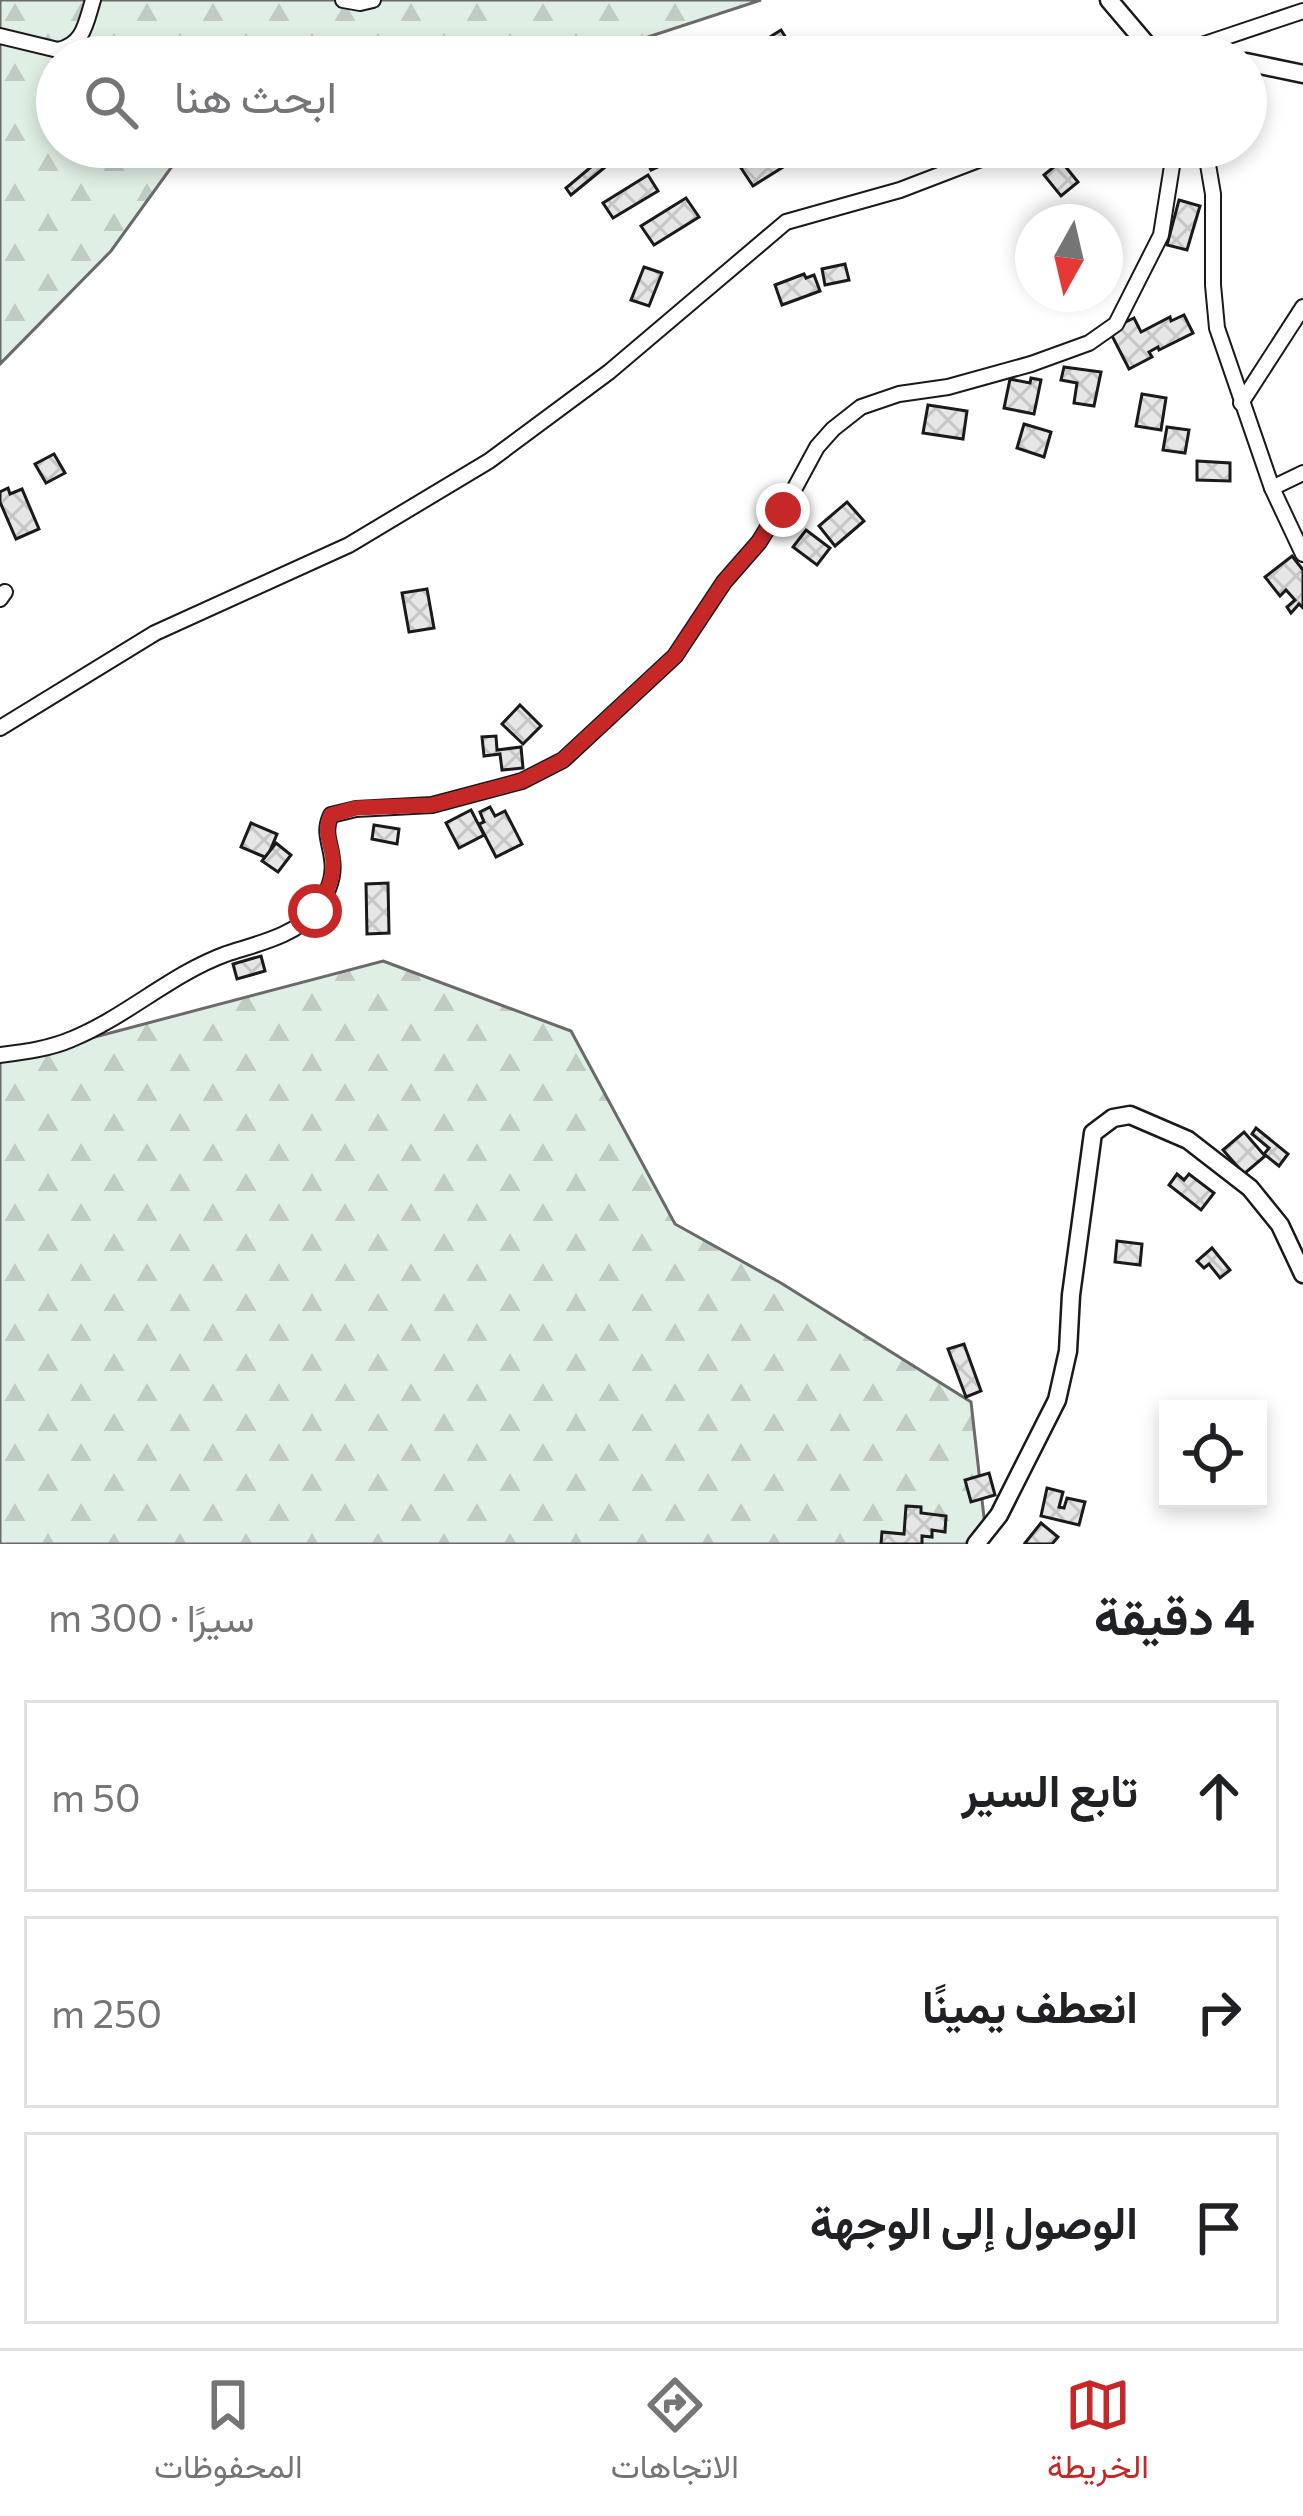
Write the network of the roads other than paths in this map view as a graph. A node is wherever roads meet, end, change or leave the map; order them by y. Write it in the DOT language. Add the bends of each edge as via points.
graph roads {
  1 [pos="92,0"];
  2 [pos="343,0"];
  3 [pos="373,0"];
  4 [pos="1109,0"];
  5 [pos="1303,11"];
  6 [pos="0,36"];
  7 [pos="82,36"];
  8 [pos="1137,36"];
  9 [pos="1229,36"];
  10 [pos="36,45"];
  11 [pos="1267,66"];
  12 [pos="1303,74"];
  13 [pos="957,168"];
  14 [pos="1172,168"];
  15 [pos="1209,168"];
  16 [pos="1303,307"];
  17 [pos="1241,403"];
  18 [pos="1303,472"];
  19 [pos="1272,488"];
  20 [pos="1303,554"];
  21 [pos="0,728"];
  22 [pos="0,1055"];
  23 [pos="1303,1274"];
  24 [pos="976,1544"];
  1 -- 7 [label="street"];
  2 -- 3 [label="street"];
  4 -- 8 [label="street"];
  5 -- 9 [label="street"];
  6 -- 10 [label="street"];
  11 -- 12 [label="street"];
  13 -- 21 [label="street" via="786,222 489,461 349,545 155,633"];
  14 -- 22 [label="street" via="1161,235 1115,324 1031,364 861,407 833,429 675,656 563,760 522,781 432,805 331,815 330,888 302,924 219,956 74,1039"];
  15 -- 17 [label="street" via="1217,328"];
  16 -- 17 [label="street"];
  17 -- 19 [label="street"];
  18 -- 19 [label="street"];
  19 -- 20 [label="street"];
  23 -- 24 [label="street" via="1280,1225 1250,1188 1188,1140 1130,1115 1093,1133 1057,1400"];
}
